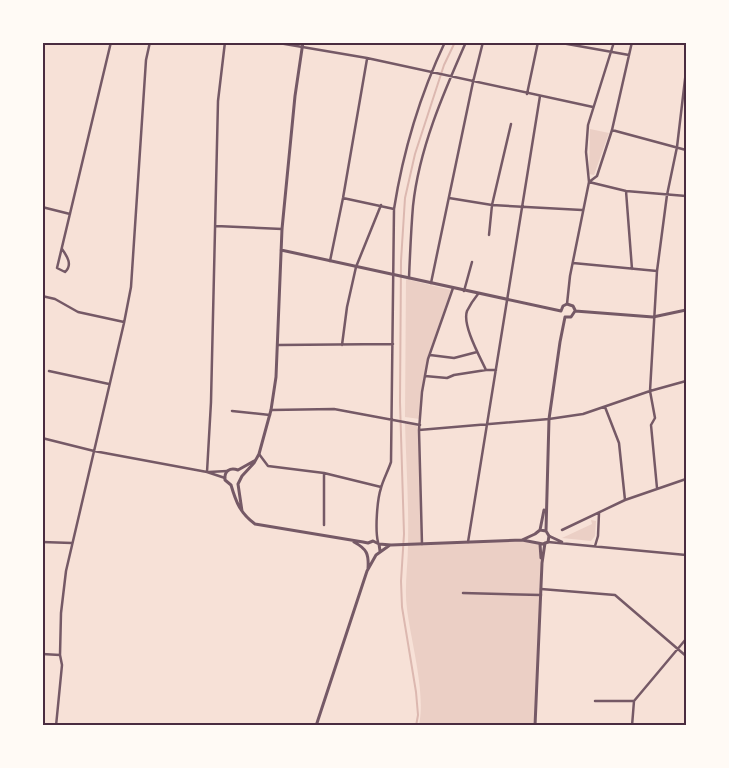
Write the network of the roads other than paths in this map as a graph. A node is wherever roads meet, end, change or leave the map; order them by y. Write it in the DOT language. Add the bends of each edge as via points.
graph roads {
  1 [pos="111,42"];
  2 [pos="150,42"];
  3 [pos="225,42"];
  4 [pos="273,42"];
  5 [pos="303,42"];
  6 [pos="445,42"];
  7 [pos="466,42"];
  8 [pos="483,42"];
  9 [pos="538,42"];
  10 [pos="556,42"];
  11 [pos="614,42"];
  12 [pos="632,42"];
  13 [pos="302,48"];
  14 [pos="611,52"];
  15 [pos="629,56"];
  16 [pos="367,58"];
  17 [pos="686,70"];
  18 [pos="433,73"];
  19 [pos="686,76"];
  20 [pos="450,77"];
  21 [pos="473,82"];
  22 [pos="527,94"];
  23 [pos="540,96"];
  24 [pos="593,107"];
  25 [pos="511,124"];
  26 [pos="612,130"];
  27 [pos="678,147"];
  28 [pos="686,150"];
  29 [pos="589,182"];
  30 [pos="626,191"];
  31 [pos="667,195"];
  32 [pos="686,196"];
  33 [pos="343,198"];
  34 [pos="449,198"];
  35 [pos="380,205"];
  36 [pos="492,205"];
  37 [pos="522,206"];
  38 [pos="42,207"];
  39 [pos="394,209"];
  40 [pos="582,210"];
  41 [pos="70,214"];
  42 [pos="216,226"];
  43 [pos="282,229"];
  44 [pos="489,235"];
  45 [pos="62,249"];
  46 [pos="281,250"];
  47 [pos="330,261"];
  48 [pos="472,262"];
  49 [pos="572,264"];
  50 [pos="356,266"];
  51 [pos="632,269"];
  52 [pos="657,271"];
  53 [pos="394,275"];
  54 [pos="409,278"];
  55 [pos="431,283"];
  56 [pos="453,288"];
  57 [pos="464,291"];
  58 [pos="478,294"];
  59 [pos="42,296"];
  60 [pos="507,300"];
  61 [pos="567,304"];
  62 [pos="686,310"];
  63 [pos="561,311"];
  64 [pos="575,311"];
  65 [pos="565,317"];
  66 [pos="653,317"];
  67 [pos="124,323"];
  68 [pos="392,344"];
  69 [pos="278,345"];
  70 [pos="342,345"];
  71 [pos="478,352"];
  72 [pos="430,355"];
  73 [pos="486,370"];
  74 [pos="496,370"];
  75 [pos="49,371"];
  76 [pos="425,376"];
  77 [pos="686,380"];
  78 [pos="109,384"];
  79 [pos="650,391"];
  80 [pos="605,407"];
  81 [pos="271,410"];
  82 [pos="232,411"];
  83 [pos="270,415"];
  84 [pos="393,419"];
  85 [pos="549,419"];
  86 [pos="486,424"];
  87 [pos="420,425"];
  88 [pos="420,430"];
  89 [pos="42,438"];
  90 [pos="94,450"];
  91 [pos="259,454"];
  92 [pos="256,459"];
  93 [pos="238,470"];
  94 [pos="227,471"];
  95 [pos="207,472"];
  96 [pos="324,473"];
  97 [pos="242,476"];
  98 [pos="225,478"];
  99 [pos="686,479"];
  100 [pos="238,484"];
  101 [pos="231,485"];
  102 [pos="381,487"];
  103 [pos="657,488"];
  104 [pos="625,500"];
  105 [pos="546,502"];
  106 [pos="600,512"];
  107 [pos="243,514"];
  108 [pos="324,525"];
  109 [pos="540,530"];
  110 [pos="562,530"];
  111 [pos="546,531"];
  112 [pos="376,532"];
  113 [pos="535,534"];
  114 [pos="549,536"];
  115 [pos="348,540"];
  116 [pos="522,540"];
  117 [pos="42,542"];
  118 [pos="370,542"];
  119 [pos="468,542"];
  120 [pos="546,542"];
  121 [pos="563,542"];
  122 [pos="72,543"];
  123 [pos="378,543"];
  124 [pos="538,543"];
  125 [pos="422,544"];
  126 [pos="391,545"];
  127 [pos="595,546"];
  128 [pos="366,551"];
  129 [pos="378,553"];
  130 [pos="686,555"];
  131 [pos="542,563"];
  132 [pos="367,571"];
  133 [pos="541,589"];
  134 [pos="463,593"];
  135 [pos="541,595"];
  136 [pos="686,639"];
  137 [pos="678,649"];
  138 [pos="42,654"];
  139 [pos="60,655"];
  140 [pos="686,656"];
  141 [pos="594,701"];
  142 [pos="634,701"];
  143 [pos="56,726"];
  144 [pos="316,726"];
  145 [pos="536,726"];
  146 [pos="632,726"];
  1 -- 41 [label="street"];
  2 -- 67 [label="street" via="146,60 131,288"];
  3 -- 42 [label="street" via="218,100"];
  4 -- 13 [label="street"];
  5 -- 13 [label="street"];
  6 -- 18 [label="street"];
  7 -- 20 [label="street"];
  8 -- 21 [label="street"];
  9 -- 22 [label="street"];
  10 -- 14 [label="street"];
  11 -- 14 [label="street"];
  12 -- 15 [label="street"];
  13 -- 16 [label="street"];
  13 -- 43 [label="street"];
  14 -- 15 [label="street"];
  14 -- 24 [label="street"];
  15 -- 26 [label="street"];
  16 -- 18 [label="street"];
  16 -- 33 [label="street"];
  17 -- 19 [label="street"];
  18 -- 20 [label="street"];
  18 -- 39 [label="street" via="408,143"];
  19 -- 27 [label="street"];
  20 -- 21 [label="street"];
  20 -- 54 [label="street" via="421,165 413,204"];
  21 -- 22 [label="street"];
  21 -- 34 [label="street"];
  22 -- 23 [label="street"];
  23 -- 24 [label="street"];
  23 -- 37 [label="street"];
  24 -- 29 [label="street" via="586,152"];
  25 -- 36 [label="street"];
  26 -- 27 [label="street"];
  26 -- 29 [label="street" via="597,176"];
  27 -- 28 [label="street"];
  27 -- 31 [label="street"];
  29 -- 30 [label="street"];
  29 -- 40 [label="street"];
  30 -- 31 [label="street"];
  30 -- 51 [label="street"];
  31 -- 32 [label="street"];
  31 -- 52 [label="street"];
  33 -- 35 [label="street"];
  33 -- 47 [label="street"];
  34 -- 36 [label="street"];
  34 -- 55 [label="street"];
  35 -- 39 [label="street"];
  35 -- 50 [label="street"];
  36 -- 37 [label="street"];
  36 -- 44 [label="street"];
  37 -- 40 [label="street"];
  37 -- 60 [label="street"];
  38 -- 41 [label="street"];
  39 -- 53 [label="street"];
  40 -- 49 [label="street"];
  41 -- 45 [label="street"];
  42 -- 43 [label="street"];
  42 -- 95 [label="street"];
  43 -- 46 [label="street"];
  45 -- 45 [label="street" via="70,264 65,272 57,268"];
  46 -- 47 [label="street"];
  46 -- 69 [label="street"];
  47 -- 50 [label="street"];
  48 -- 57 [label="street"];
  49 -- 51 [label="street"];
  49 -- 61 [label="street"];
  50 -- 53 [label="street"];
  50 -- 70 [label="street"];
  51 -- 52 [label="street"];
  52 -- 66 [label="street"];
  53 -- 54 [label="street"];
  53 -- 68 [label="street"];
  54 -- 55 [label="street"];
  55 -- 56 [label="street"];
  56 -- 57 [label="street"];
  56 -- 72 [label="street"];
  57 -- 58 [label="street"];
  58 -- 60 [label="street"];
  58 -- 71 [label="street" via="466,318"];
  59 -- 67 [label="street" via="55,299 78,312"];
  60 -- 63 [label="street"];
  60 -- 74 [label="street"];
  61 -- 63 [label="street"];
  61 -- 64 [label="street"];
  62 -- 66 [label="street"];
  63 -- 65 [label="street"];
  64 -- 65 [label="street" via="571,317"];
  64 -- 66 [label="street"];
  65 -- 85 [label="street"];
  66 -- 79 [label="street"];
  67 -- 78 [label="street"];
  68 -- 70 [label="street"];
  68 -- 84 [label="street"];
  69 -- 70 [label="street"];
  69 -- 81 [label="street"];
  71 -- 72 [label="street" via="454,358"];
  71 -- 73 [label="street"];
  72 -- 76 [label="street"];
  73 -- 74 [label="street"];
  73 -- 76 [label="street" via="446,378"];
  74 -- 86 [label="street"];
  75 -- 78 [label="street"];
  76 -- 87 [label="street"];
  77 -- 79 [label="street"];
  78 -- 90 [label="street"];
  79 -- 80 [label="street"];
  79 -- 103 [label="street" via="655,418 651,424"];
  80 -- 85 [label="street"];
  80 -- 104 [label="street" via="619,443"];
  81 -- 83 [label="street"];
  81 -- 84 [label="street" via="334,409"];
  82 -- 83 [label="street"];
  83 -- 91 [label="street"];
  84 -- 87 [label="street"];
  84 -- 102 [label="street" via="391,462"];
  85 -- 86 [label="street"];
  85 -- 105 [label="street"];
  86 -- 88 [label="street"];
  86 -- 119 [label="street"];
  87 -- 88 [label="street"];
  88 -- 125 [label="street"];
  89 -- 90 [label="street"];
  90 -- 95 [label="street"];
  90 -- 122 [label="street"];
  91 -- 92 [label="street"];
  91 -- 96 [label="street" via="268,466"];
  92 -- 93 [label="street"];
  92 -- 97 [label="street"];
  93 -- 94 [label="street" via="232,468"];
  93 -- 97 [label="street"];
  94 -- 95 [label="street"];
  94 -- 98 [label="street"];
  95 -- 98 [label="street"];
  96 -- 102 [label="street"];
  96 -- 108 [label="street"];
  97 -- 100 [label="street"];
  98 -- 101 [label="street"];
  99 -- 103 [label="street"];
  100 -- 101 [label="street"];
  100 -- 107 [label="street"];
  101 -- 107 [label="street"];
  102 -- 112 [label="street"];
  103 -- 104 [label="street"];
  104 -- 106 [label="street"];
  105 -- 109 [label="street"];
  105 -- 111 [label="street"];
  106 -- 110 [label="street"];
  106 -- 127 [label="street"];
  107 -- 115 [label="street" via="259,525"];
  109 -- 111 [label="street"];
  109 -- 113 [label="street"];
  111 -- 114 [label="street"];
  112 -- 118 [label="street"];
  112 -- 123 [label="street"];
  113 -- 116 [label="street"];
  113 -- 124 [label="street"];
  114 -- 120 [label="street"];
  114 -- 121 [label="street"];
  115 -- 118 [label="street"];
  115 -- 128 [label="street"];
  116 -- 119 [label="street"];
  116 -- 124 [label="street"];
  117 -- 122 [label="street"];
  118 -- 123 [label="street"];
  118 -- 128 [label="street"];
  119 -- 125 [label="street"];
  120 -- 121 [label="street"];
  120 -- 124 [label="street"];
  120 -- 131 [label="street"];
  121 -- 127 [label="street"];
  122 -- 139 [label="street" via="62,599"];
  123 -- 126 [label="street"];
  123 -- 129 [label="street"];
  124 -- 131 [label="street"];
  125 -- 126 [label="street"];
  126 -- 129 [label="street"];
  127 -- 130 [label="street"];
  128 -- 129 [label="street" via="370,555"];
  128 -- 132 [label="street"];
  129 -- 132 [label="street"];
  131 -- 133 [label="street"];
  132 -- 144 [label="street"];
  133 -- 135 [label="street"];
  133 -- 137 [label="street" via="615,595"];
  134 -- 135 [label="street"];
  135 -- 145 [label="street"];
  136 -- 137 [label="street"];
  137 -- 140 [label="street"];
  137 -- 142 [label="street"];
  138 -- 139 [label="street"];
  139 -- 143 [label="street" via="62,666"];
  141 -- 142 [label="street"];
  142 -- 146 [label="street"];
}
